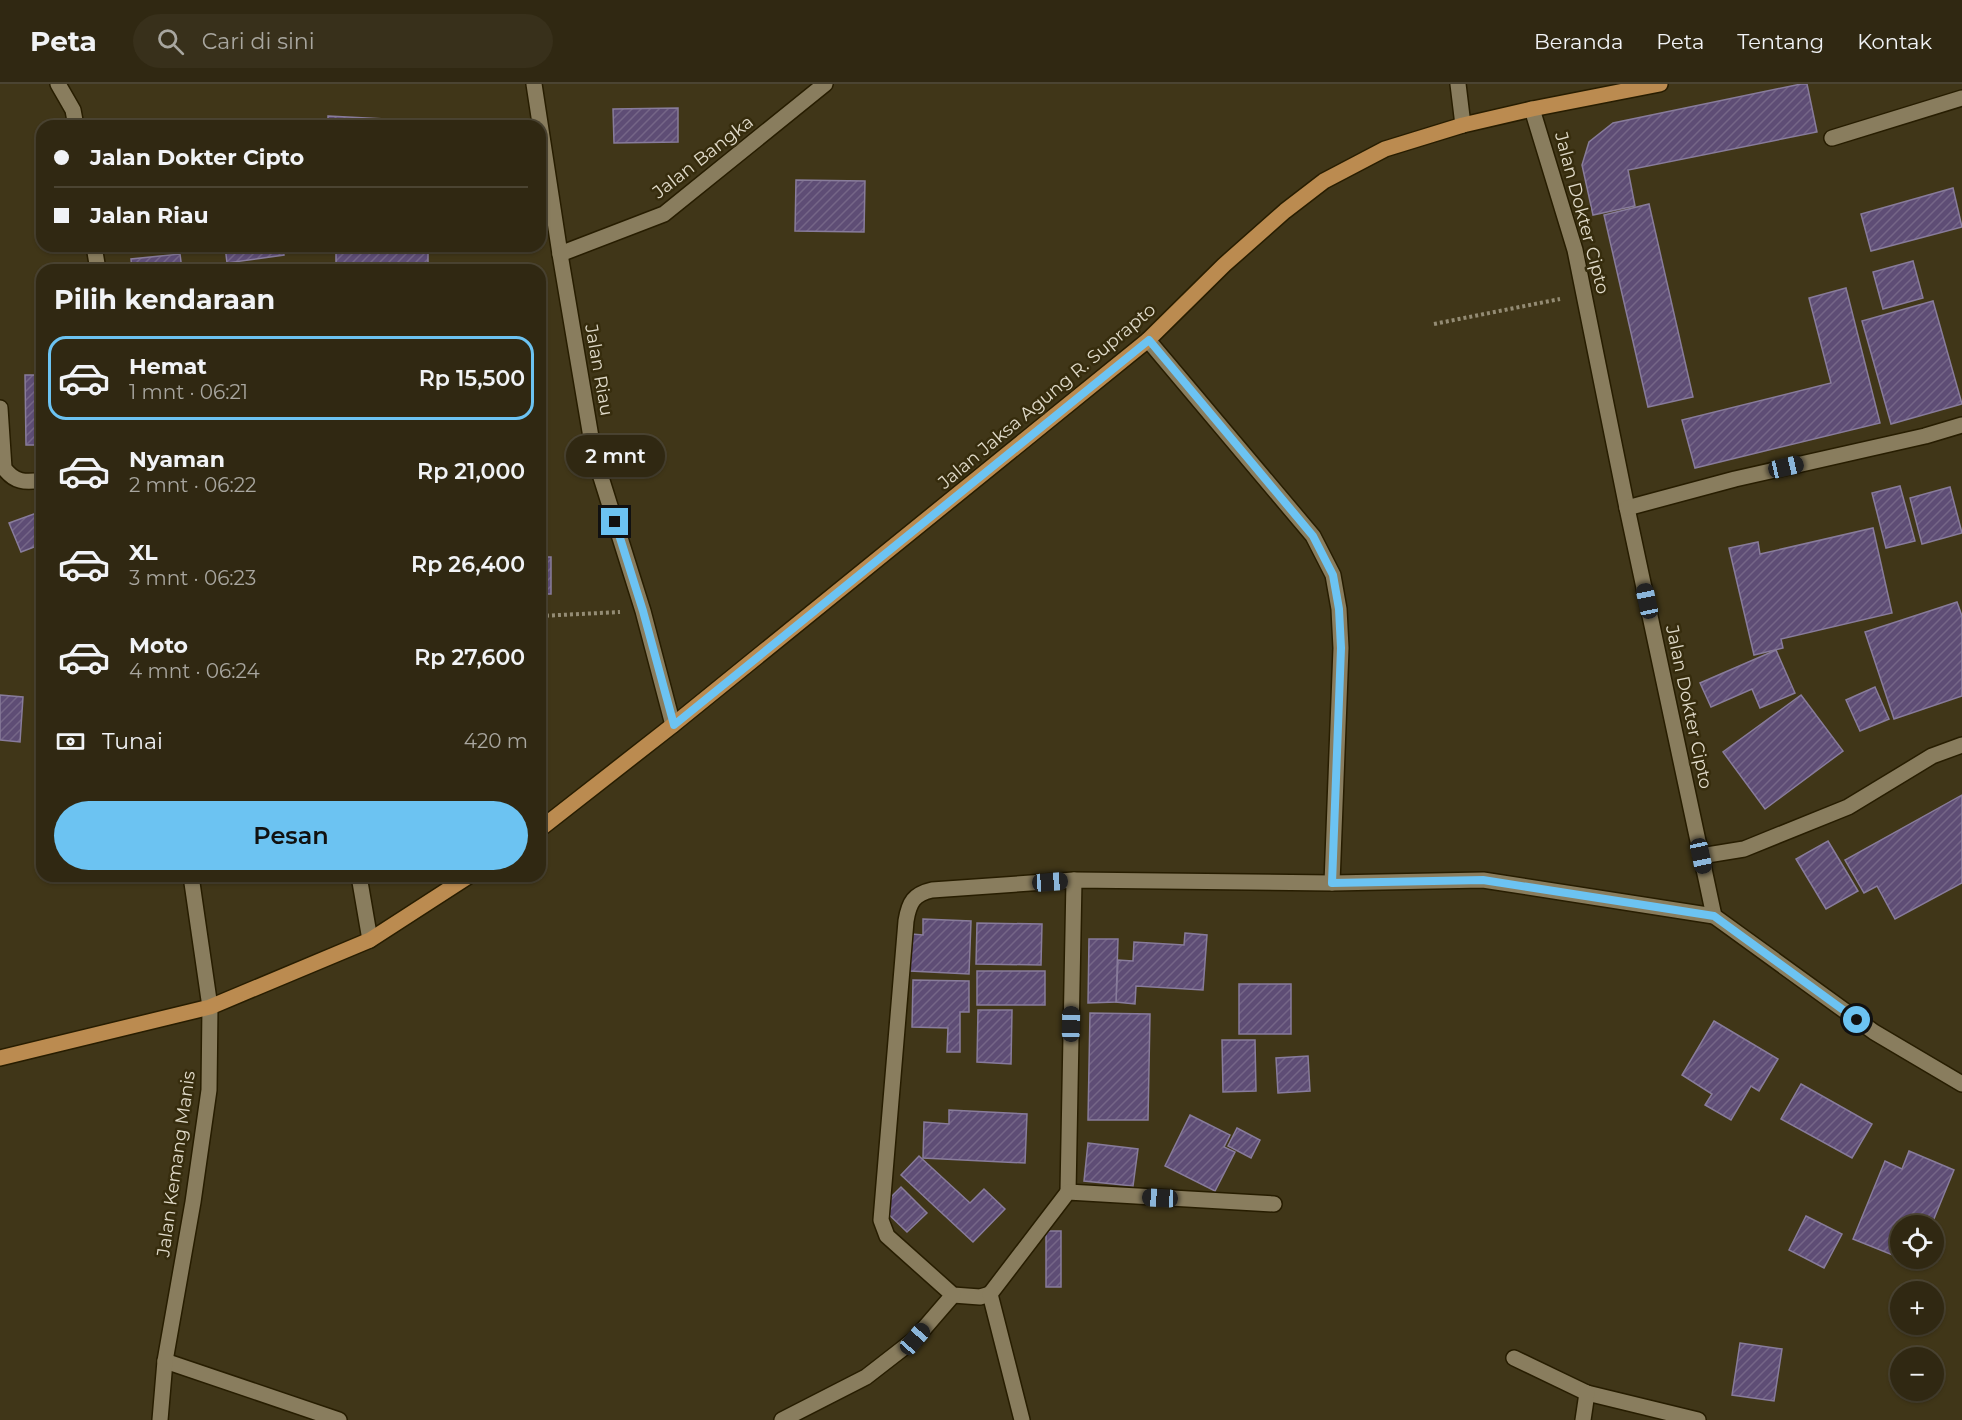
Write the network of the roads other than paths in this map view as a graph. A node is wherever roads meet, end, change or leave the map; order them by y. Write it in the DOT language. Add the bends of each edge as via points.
graph roads {
  1 [pos="58,84"];
  2 [pos="534,84"];
  3 [pos="825,84"];
  4 [pos="1458,84"];
  5 [pos="1660,84"];
  6 [pos="1962,98"];
  7 [pos="1532,109"];
  8 [pos="75,120"];
  9 [pos="540,120"];
  10 [pos="1463,125"];
  11 [pos="1832,138"];
  12 [pos="546,162"];
  13 [pos="560,254"];
  14 [pos="1149,340"];
  15 [pos="0,408"];
  16 [pos="1962,424"];
  17 [pos="36,480"];
  18 [pos="1627,508"];
  19 [pos="674,725"];
  20 [pos="1962,745"];
  21 [pos="546,824"];
  22 [pos="1701,856"];
  23 [pos="1074,880"];
  24 [pos="192,882"];
  25 [pos="360,882"];
  26 [pos="460,882"];
  27 [pos="1332,883"];
  28 [pos="1714,916"];
  29 [pos="370,940"];
  30 [pos="210,1007"];
  31 [pos="0,1058"];
  32 [pos="1962,1084"];
  33 [pos="1068,1192"];
  34 [pos="1275,1204"];
  35 [pos="990,1294"];
  36 [pos="953,1295"];
  37 [pos="1514,1358"];
  38 [pos="165,1361"];
  39 [pos="1587,1394"];
  40 [pos="160,1420"];
  41 [pos="339,1420"];
  42 [pos="782,1420"];
  43 [pos="1022,1420"];
  44 [pos="1583,1420"];
  45 [pos="1698,1420"];
  1 -- 8 [label="street"];
  2 -- 9 [label="street, Jalan Riau"];
  3 -- 13 [label="street, Jalan Bangka" via="664,214"];
  4 -- 10 [label="street"];
  5 -- 7 [label="main road, Jalan Jaksa Agung R. Suprapto"];
  6 -- 11 [label="street"];
  7 -- 10 [label="main road, Jalan Jaksa Agung R. Suprapto"];
  7 -- 18 [label="street, Jalan Dokter Cipto" via="1575,250"];
  10 -- 14 [label="main road, Jalan Jaksa Agung R. Suprapto" via="1385,149 1324,181 1224,265"];
  12 -- 13 [label="street, Jalan Riau"];
  13 -- 19 [label="street, Jalan Riau" via="594,455"];
  14 -- 19 [label="main road, Jalan Jaksa Agung R. Suprapto"];
  14 -- 27 [label="street" via="1313,536 1333,575 1341,648"];
  15 -- 17 [label="street" via="4,468 19,481"];
  16 -- 18 [label="street"];
  18 -- 22 [label="street, Jalan Dokter Cipto"];
  19 -- 21 [label="main road, Jalan Jaksa Agung R. Suprapto"];
  20 -- 22 [label="street" via="1932,756 1848,807 1744,849"];
  22 -- 28 [label="street, Jalan Dokter Cipto"];
  23 -- 27 [label="street"];
  23 -- 33 [label="street"];
  23 -- 36 [label="street" via="932,890 913,898 908,909 881,1220 887,1236"];
  24 -- 30 [label="street, Jalan Kemang Manis"];
  25 -- 29 [label="street"];
  26 -- 29 [label="main road"];
  27 -- 28 [label="street" via="1483,880"];
  28 -- 32 [label="street" via="1874,1032"];
  29 -- 30 [label="main road"];
  30 -- 31 [label="main road"];
  30 -- 38 [label="street, Jalan Kemang Manis" via="209,1090"];
  33 -- 34 [label="street"];
  33 -- 35 [label="street"];
  35 -- 36 [label="street"];
  35 -- 43 [label="street"];
  36 -- 42 [label="street" via="915,1339 866,1377"];
  37 -- 39 [label="street"];
  38 -- 40 [label="street, Jalan Kemang Manis"];
  38 -- 41 [label="street"];
  39 -- 44 [label="street"];
  39 -- 45 [label="street"];
}
